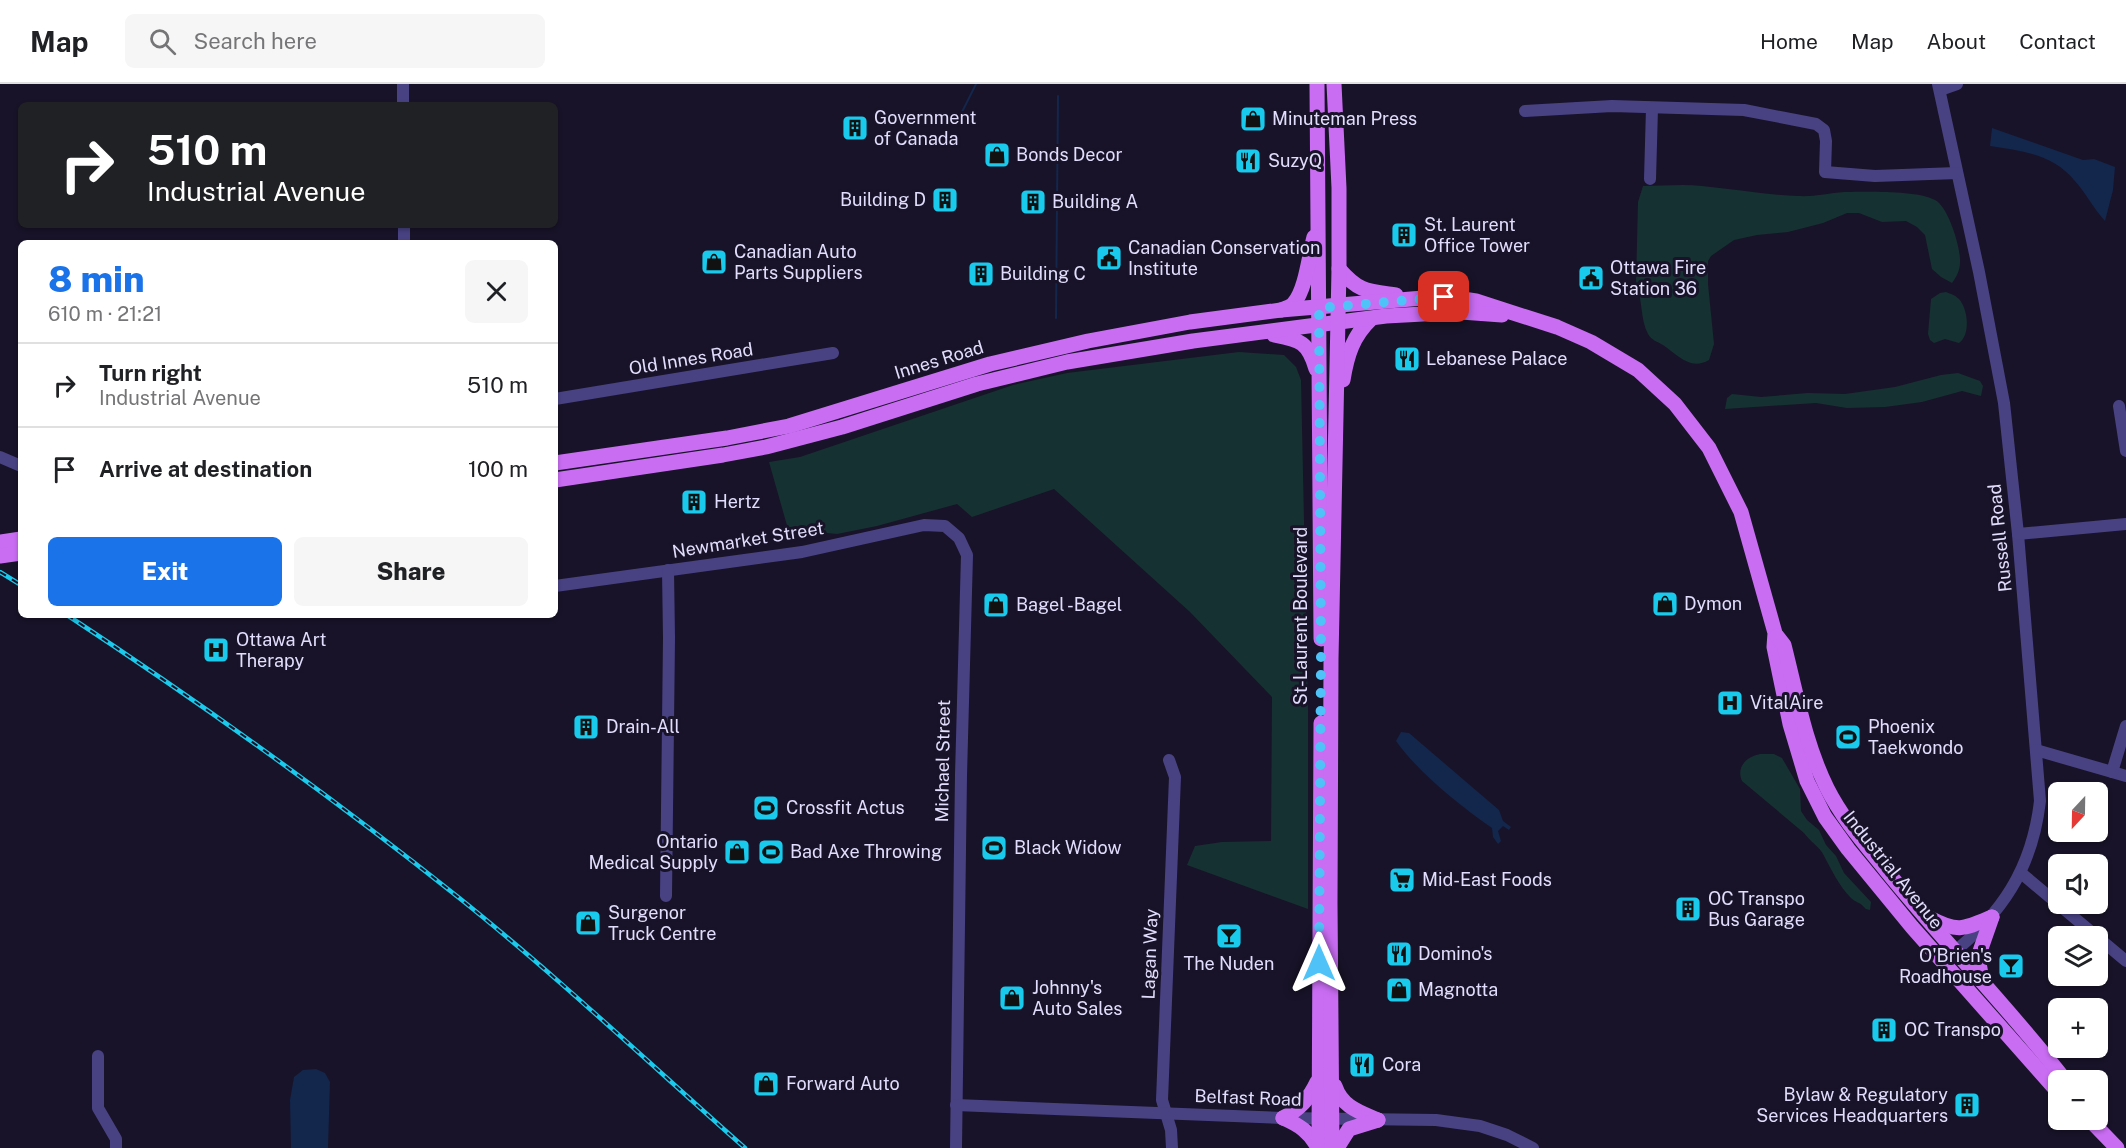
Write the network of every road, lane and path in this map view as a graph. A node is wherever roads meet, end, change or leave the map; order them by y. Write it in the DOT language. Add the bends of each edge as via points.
graph roads {
  1 [pos="403,84"];
  2 [pos="1317,84"];
  3 [pos="1334,84"];
  4 [pos="1957,84"];
  5 [pos="1939,87"];
  6 [pos="403,102"];
  7 [pos="1652,108"];
  8 [pos="1525,111"];
  9 [pos="1957,173"];
  10 [pos="1650,179"];
  11 [pos="1319,214"];
  12 [pos="1339,269"];
  13 [pos="1423,298"];
  14 [pos="1337,306"];
  15 [pos="1319,308"];
  16 [pos="1281,310"];
  17 [pos="1517,315"];
  18 [pos="1371,319"];
  19 [pos="1337,324"];
  20 [pos="1319,325"];
  21 [pos="1259,332"];
  22 [pos="833,353"];
  23 [pos="1320,386"];
  24 [pos="558,399"];
  25 [pos="2119,406"];
  26 [pos="1336,421"];
  27 [pos="2126,451"];
  28 [pos="1,458"];
  29 [pos="558,463"];
  30 [pos="18,465"];
  31 [pos="558,480"];
  32 [pos="2126,524"];
  33 [pos="945,526"];
  34 [pos="2018,534"];
  35 [pos="18,539"];
  36 [pos="0,542"];
  37 [pos="18,553"];
  38 [pos="0,556"];
  39 [pos="668,570"];
  40 [pos="558,586"];
  41 [pos="1775,633"];
  42 [pos="1326,655"];
  43 [pos="2126,726"];
  44 [pos="2036,750"];
  45 [pos="1170,760"];
  46 [pos="2112,772"];
  47 [pos="2126,776"];
  48 [pos="2021,873"];
  49 [pos="666,896"];
  50 [pos="1920,913"];
  51 [pos="1992,917"];
  52 [pos="1956,951"];
  53 [pos="2126,961"];
  54 [pos="1942,962"];
  55 [pos="1983,982"];
  56 [pos="98,1056"];
  57 [pos="2058,1070"];
  58 [pos="1326,1080"];
  59 [pos="2048,1081"];
  60 [pos="956,1105"];
  61 [pos="1168,1114"];
  62 [pos="1283,1118"];
  63 [pos="1326,1119"];
  64 [pos="1378,1120"];
  65 [pos="2099,1130"];
  66 [pos="116,1148"];
  67 [pos="956,1148"];
  68 [pos="1172,1148"];
  69 [pos="1319,1148"];
  70 [pos="1335,1148"];
  71 [pos="1533,1148"];
  72 [pos="2116,1148"];
  1 -- 6 [label="street"];
  2 -- 11 [label="main road, St-Laurent Boulevard"];
  3 -- 12 [label="main road, St-Laurent Boulevard"];
  4 -- 5 [label="street"];
  5 -- 9 [label="street, Russell Road"];
  7 -- 8 [label="street"];
  7 -- 9 [label="street" via="1744,110 1816,124 1824,130 1825,172 1875,176"];
  7 -- 10 [label="street"];
  9 -- 34 [label="street, Russell Road" via="2004,403"];
  11 -- 15 [label="main road, St-Laurent Boulevard"];
  11 -- 16 [label="main road" via="1300,289 1293,304"];
  12 -- 13 [label="main road" via="1362,289"];
  12 -- 14 [label="main road, St-Laurent Boulevard"];
  13 -- 14 [label="main road, Industrial Avenue"];
  13 -- 17 [label="main road, Industrial Avenue" via="1476,300"];
  14 -- 15 [label="main road, Innes Road"];
  14 -- 19 [label="main road, St-Laurent Boulevard"];
  15 -- 16 [label="main road, Innes Road"];
  15 -- 20 [label="main road, St-Laurent Boulevard"];
  16 -- 29 [label="main road, Innes Road" via="1190,322 1026,355 752,434"];
  17 -- 18 [label="main road, Industrial Avenue" via="1435,312"];
  17 -- 41 [label="main road, Industrial Avenue" via="1557,327 1608,351 1638,370 1675,404 1709,448 1741,512"];
  18 -- 19 [label="main road, Industrial Avenue"];
  18 -- 26 [label="main road" via="1356,334 1350,351"];
  19 -- 20 [label="main road, Innes Road"];
  19 -- 26 [label="main road, St-Laurent Boulevard"];
  20 -- 21 [label="main road, Innes Road"];
  20 -- 23 [label="main road, St-Laurent Boulevard"];
  21 -- 23 [label="main road" via="1304,344 1312,354"];
  21 -- 31 [label="main road, Innes Road" via="1051,365 749,450"];
  22 -- 24 [label="street, Old Innes Road"];
  23 -- 42 [label="main road, St-Laurent Boulevard"];
  25 -- 27 [label="street"];
  26 -- 42 [label="main road, St-Laurent Boulevard"];
  28 -- 30 [label="street"];
  32 -- 34 [label="street"];
  33 -- 39 [label="street, Newmarket Street" via="924,525 802,552"];
  33 -- 60 [label="street, Michael Street" via="959,538 967,555"];
  34 -- 44 [label="street, Russell Road"];
  35 -- 36 [label="main road"];
  37 -- 38 [label="main road"];
  39 -- 40 [label="street, Newmarket Street"];
  39 -- 49 [label="street"];
  41 -- 50 [label="main road, Industrial Avenue" via="1784,645 1804,728 1827,789 1841,813"];
  41 -- 54 [label="main road, Industrial Avenue" via="1774,647 1790,724 1808,781 1825,817"];
  42 -- 58 [label="main road, St-Laurent Boulevard"];
  43 -- 46 [label="street"];
  44 -- 46 [label="street"];
  44 -- 48 [label="street, Russell Road" via="2039,811"];
  45 -- 61 [label="street, Lagan Way" via="1175,777 1162,1100"];
  46 -- 47 [label="street"];
  48 -- 51 [label="street, Russell Road"];
  48 -- 53 [label="street"];
  50 -- 51 [label="main road" via="1956,929"];
  50 -- 52 [label="main road, Industrial Avenue"];
  51 -- 52 [label="street, Russell Road"];
  51 -- 55 [label="main road" via="1978,957"];
  52 -- 54 [label="street, Russell Road"];
  52 -- 55 [label="main road, Industrial Avenue"];
  54 -- 59 [label="main road, Industrial Avenue"];
  55 -- 57 [label="main road, Industrial Avenue"];
  56 -- 66 [label="street" via="98,1108 116,1139"];
  58 -- 62 [label="main road" via="1295,1112"];
  58 -- 63 [label="main road, St-Laurent Boulevard"];
  58 -- 64 [label="main road" via="1345,1104"];
  60 -- 61 [label="street, Belfast Road"];
  60 -- 67 [label="street, Michael Street"];
  61 -- 62 [label="street, Belfast Road"];
  61 -- 68 [label="street, Lagan Way"];
  62 -- 63 [label="street, Belfast Road"];
  62 -- 69 [label="main road" via="1304,1128"];
  63 -- 64 [label="street, Belfast Road"];
  63 -- 69 [label="main road, St-Laurent Boulevard"];
  63 -- 70 [label="main road, St-Laurent Boulevard"];
  64 -- 70 [label="main road" via="1349,1129"];
  64 -- 71 [label="street, Belfast Road" via="1436,1120 1480,1126"];
  65 -- 72 [label="main road"];
}
